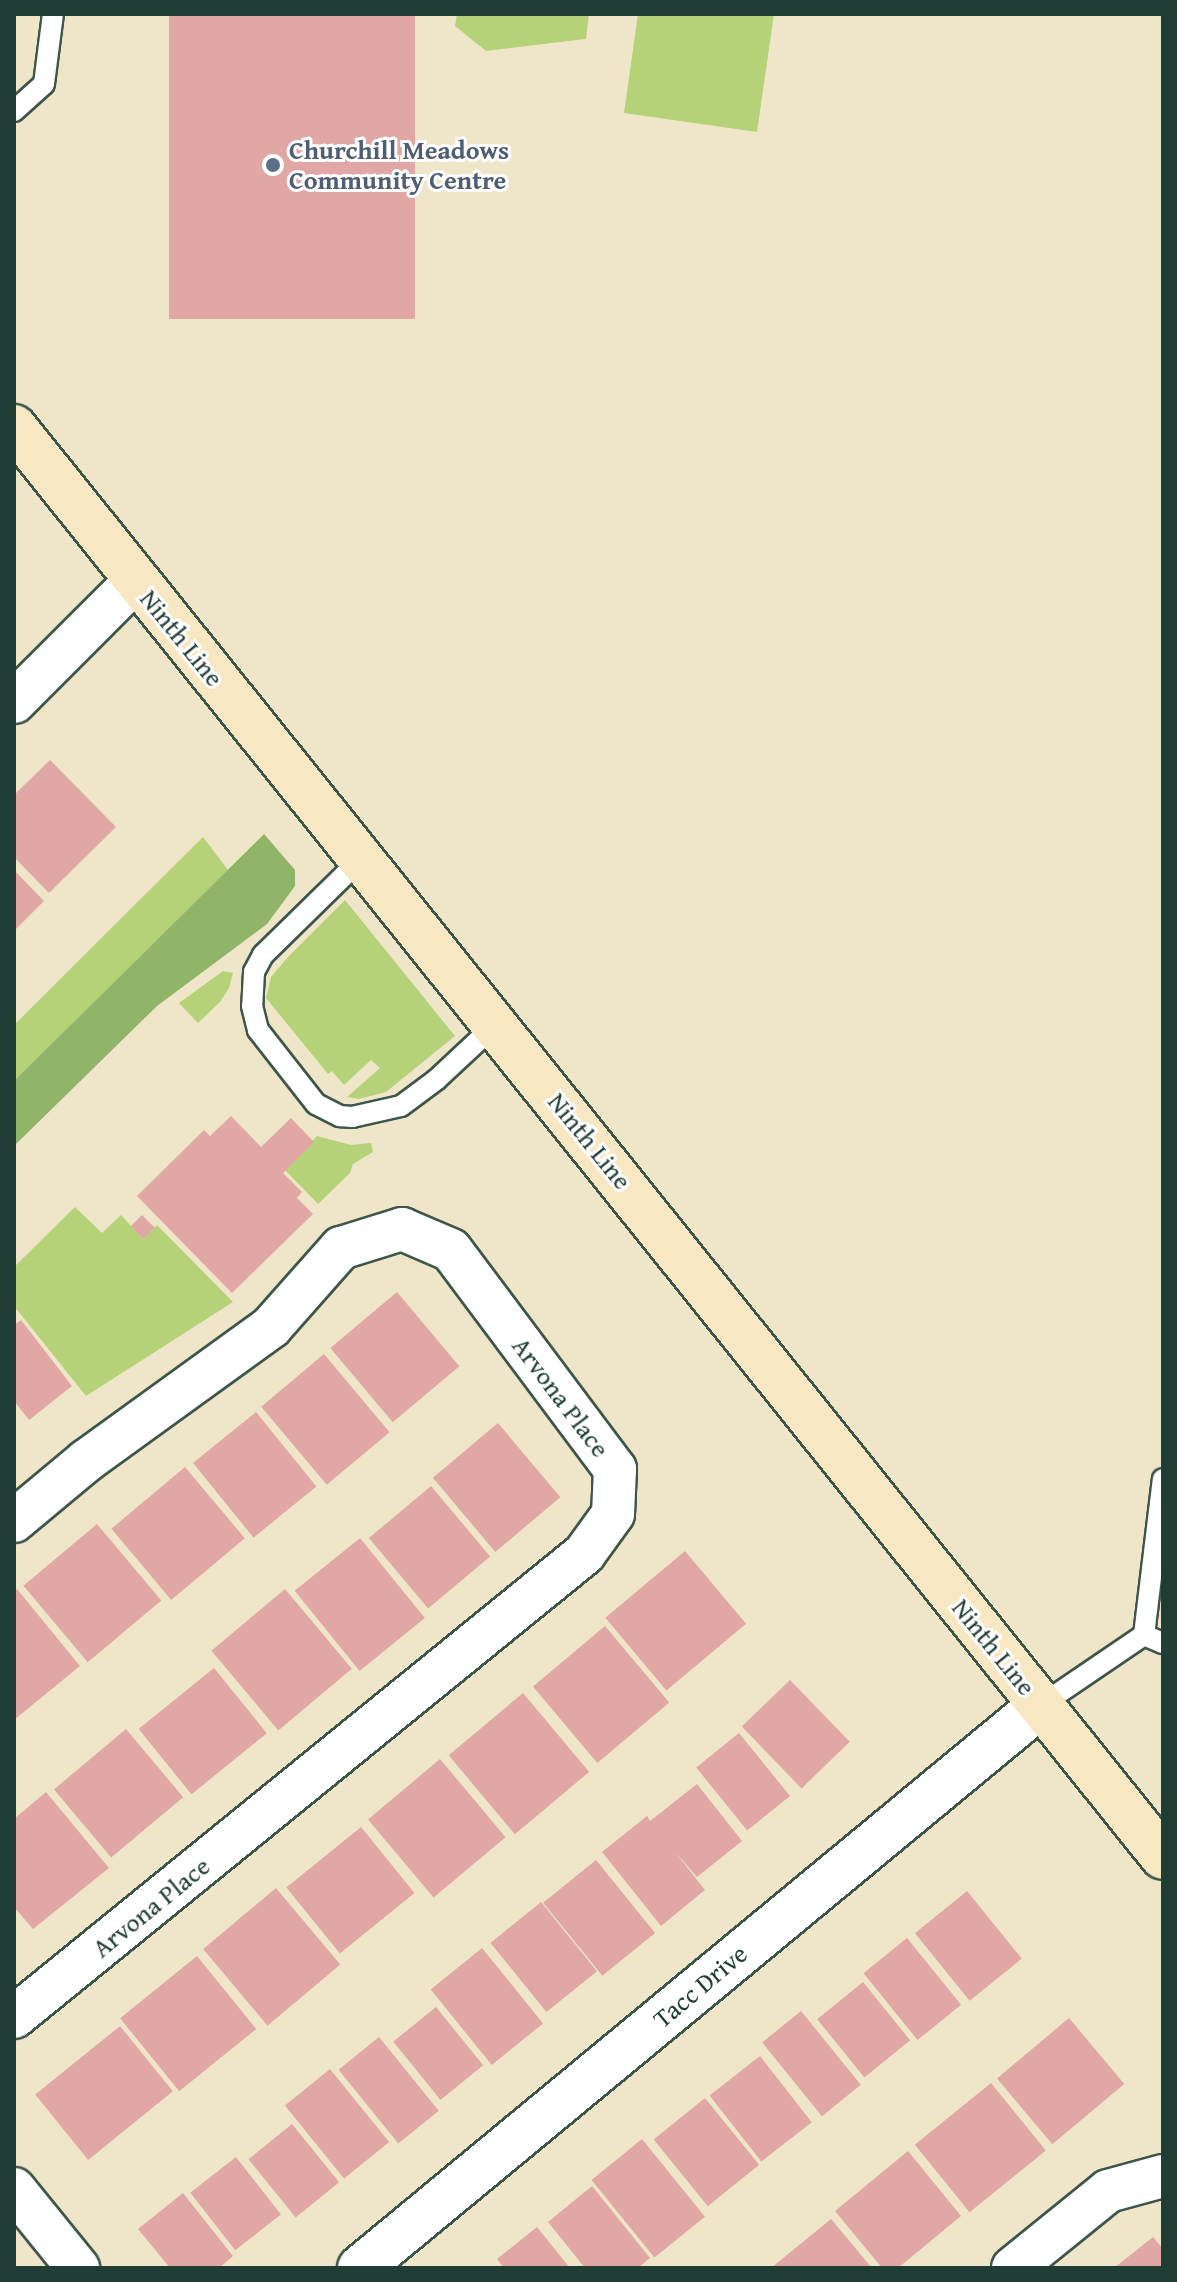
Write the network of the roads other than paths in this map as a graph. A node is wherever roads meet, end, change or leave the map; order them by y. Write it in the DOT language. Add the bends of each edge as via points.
graph roads {
  1 [pos="53,14"];
  2 [pos="14,111"];
  3 [pos="14,427"];
  4 [pos="135,581"];
  5 [pos="14,702"];
  6 [pos="362,858"];
  7 [pos="496,1024"];
  8 [pos="1163,1479"];
  9 [pos="14,1521"];
  10 [pos="1153,1639"];
  11 [pos="1041,1705"];
  12 [pos="1163,1857"];
  13 [pos="14,2017"];
  14 [pos="1163,2176"];
  15 [pos="14,2189"];
  16 [pos="78,2268"];
  17 [pos="360,2268"];
  18 [pos="1013,2268"];
  1 -- 2 [label="lane" via="44,84"];
  3 -- 4 [label="main road, Ninth Line"];
  4 -- 5 [label="street"];
  4 -- 6 [label="main road, Ninth Line"];
  6 -- 7 [label="main road, Ninth Line"];
  6 -- 7 [label="lane" via="263,955 254,972 252,1006 258,1030 316,1104 352,1117 401,1106"];
  7 -- 11 [label="main road, Ninth Line"];
  8 -- 10 [label="lane"];
  9 -- 13 [label="street, Arvona Place" via="86,1461 271,1327 341,1248 402,1229 451,1250 615,1469 613,1514 584,1554"];
  10 -- 11 [label="lane"];
  11 -- 12 [label="main road, Ninth Line"];
  11 -- 17 [label="street, Tacc Drive"];
  14 -- 18 [label="street" via="1108,2191"];
  15 -- 16 [label="street"];
}
